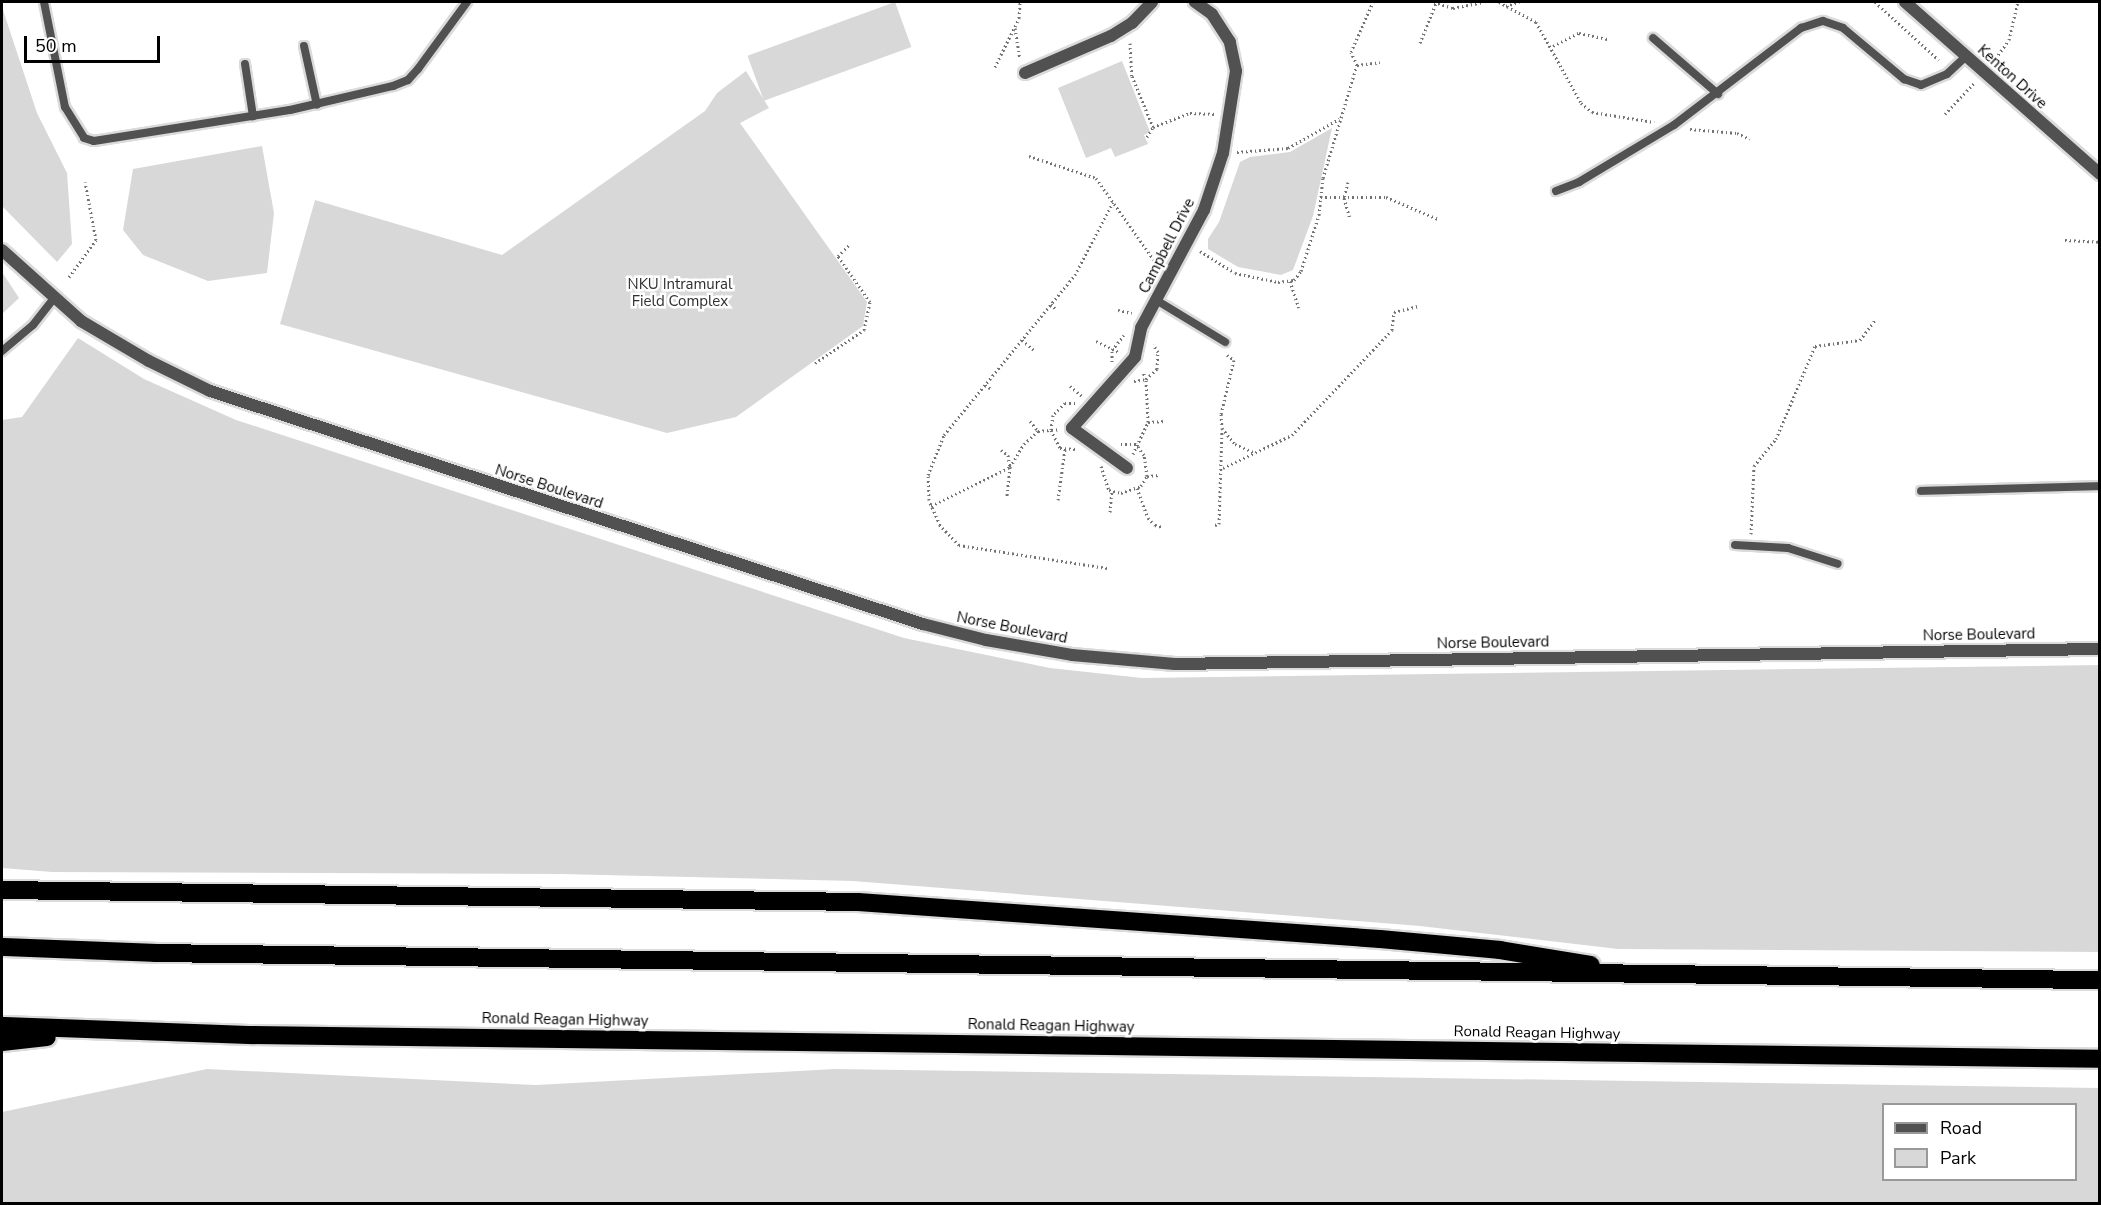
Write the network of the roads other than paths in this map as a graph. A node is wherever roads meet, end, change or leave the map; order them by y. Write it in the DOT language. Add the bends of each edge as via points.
graph roads {
  1 [pos="44,2"];
  2 [pos="467,2"];
  3 [pos="1152,2"];
  4 [pos="1195,2"];
  5 [pos="1905,2"];
  6 [pos="1653,38"];
  7 [pos="304,46"];
  8 [pos="1966,57"];
  9 [pos="245,64"];
  10 [pos="1025,74"];
  11 [pos="1718,94"];
  12 [pos="316,105"];
  13 [pos="253,116"];
  14 [pos="2100,174"];
  15 [pos="1556,191"];
  16 [pos="2,250"];
  17 [pos="54,298"];
  18 [pos="1156,300"];
  19 [pos="1225,342"];
  20 [pos="2,351"];
  21 [pos="1127,468"];
  22 [pos="2100,486"];
  23 [pos="1921,491"];
  24 [pos="1735,545"];
  25 [pos="1838,564"];
  26 [pos="2100,649"];
  27 [pos="2,890"];
  28 [pos="2,947"];
  29 [pos="1649,975"];
  30 [pos="2100,980"];
  31 [pos="2,1026"];
  32 [pos="99,1032"];
  33 [pos="2,1042"];
  34 [pos="2100,1059"];
  1 -- 13 [label="lane" via="65,107 88,141"];
  2 -- 12 [label="lane" via="408,80"];
  3 -- 10 [label="street" via="1126,26"];
  4 -- 18 [label="street, Campbell Drive" via="1212,14 1230,42 1236,71 1224,153 1204,210"];
  5 -- 8 [label="street, Kenton Drive"];
  6 -- 11 [label="lane"];
  7 -- 12 [label="lane"];
  8 -- 11 [label="lane" via="1947,74 1921,85 1904,79 1842,28 1822,21 1801,28"];
  8 -- 14 [label="street, Kenton Drive"];
  9 -- 13 [label="lane"];
  11 -- 15 [label="lane" via="1579,182"];
  12 -- 13 [label="lane"];
  16 -- 17 [label="street, Norse Boulevard"];
  17 -- 20 [label="lane" via="33,325"];
  17 -- 26 [label="street, Norse Boulevard" via="81,321 149,361 238,402 923,624 1041,650 1175,664"];
  18 -- 19 [label="lane"];
  18 -- 21 [label="street, Campbell Drive" via="1141,328 1135,357 1072,428"];
  22 -- 23 [label="lane"];
  24 -- 25 [label="lane" via="1788,548"];
  27 -- 29 [label="highway" via="694,898 932,906 1500,950"];
  28 -- 29 [label="highway" via="154,954"];
  29 -- 30 [label="highway"];
  31 -- 32 [label="highway, Ronald Reagan Highway"];
  32 -- 33 [label="highway"];
  32 -- 34 [label="highway, Ronald Reagan Highway"];
}
